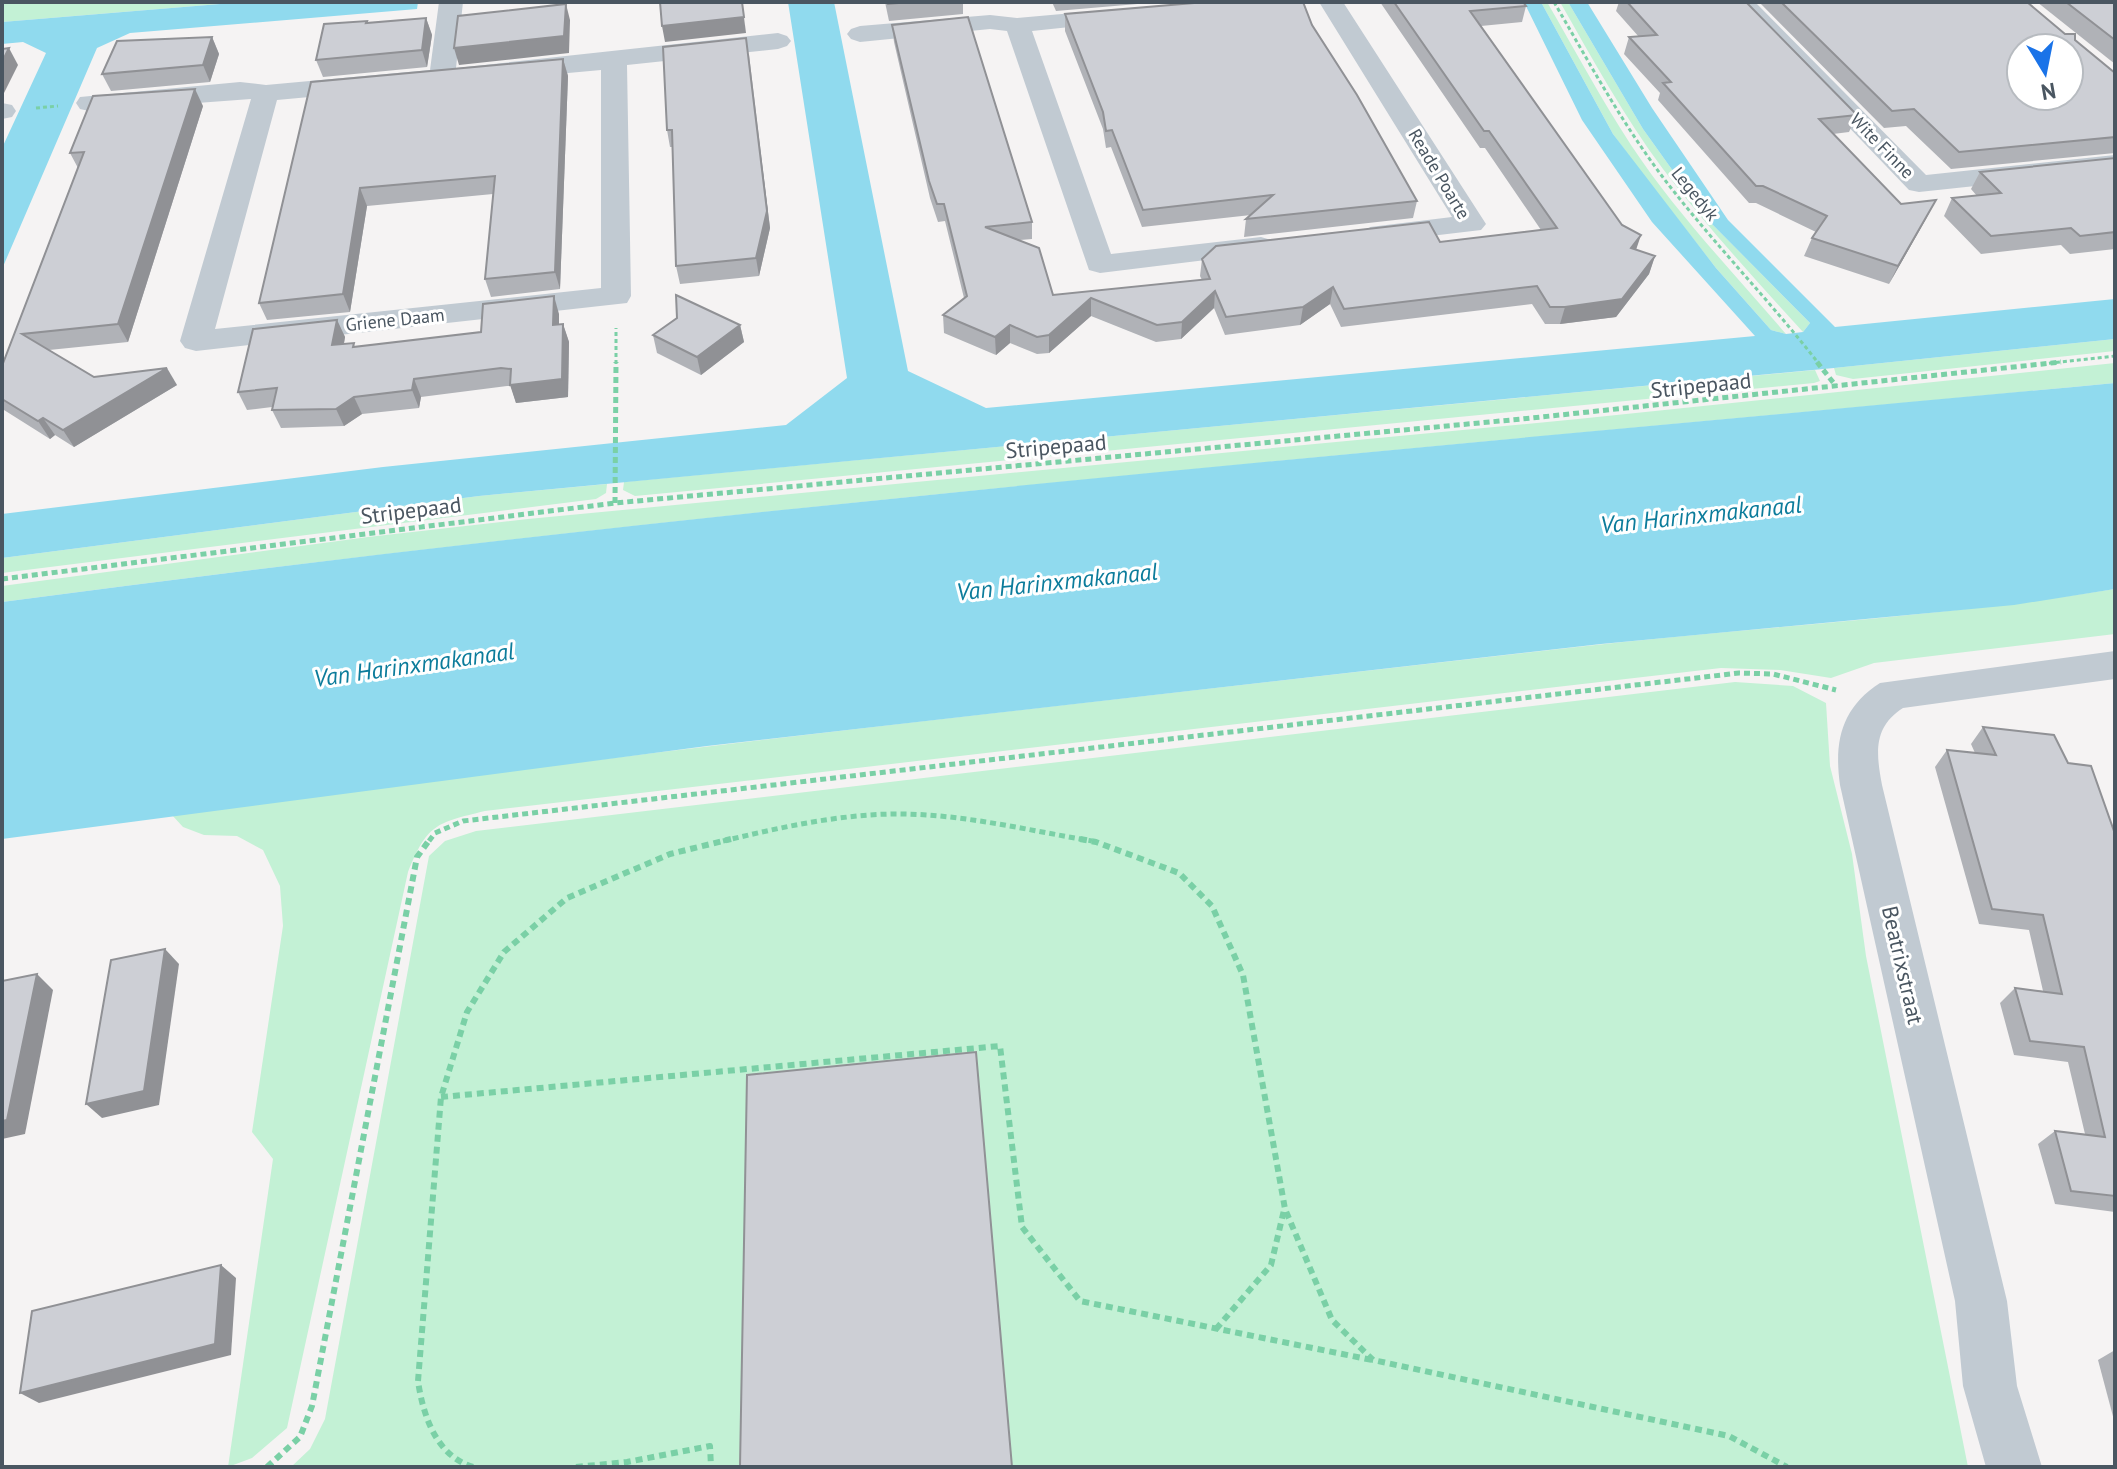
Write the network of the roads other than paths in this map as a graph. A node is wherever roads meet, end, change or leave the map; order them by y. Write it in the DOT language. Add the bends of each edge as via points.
graph roads {
  1 [pos="451,2"];
  2 [pos="1331,2"];
  3 [pos="1741,2"];
  4 [pos="1143,14"];
  5 [pos="1017,25"];
  6 [pos="860,34"];
  7 [pos="778,41"];
  8 [pos="614,61"];
  9 [pos="442,77"];
  10 [pos="266,93"];
  11 [pos="89,103"];
  12 [pos="2115,163"];
  13 [pos="1347,237"];
  14 [pos="1286,244"];
  15 [pos="2115,665"];
  16 [pos="2014,1467"];
  1 -- 9 [label="street"];
  2 -- 13 [label="street, Reade Poarte" via="1471,224"];
  3 -- 12 [label="street, Wite Finne" via="1919,184"];
  4 -- 5 [label="street"];
  5 -- 6 [label="street" via="990,22"];
  5 -- 14 [label="street" via="1100,264"];
  7 -- 8 [label="street"];
  8 -- 9 [label="street"];
  8 -- 10 [label="street, Griene Daam" via="616,296 196,341"];
  9 -- 10 [label="street"];
  10 -- 11 [label="street" via="240,90"];
  15 -- 16 [label="street, Beatrixstraat" via="1894,694 1874,705 1859,731 1861,785 1981,1301 1984,1364"];
}
